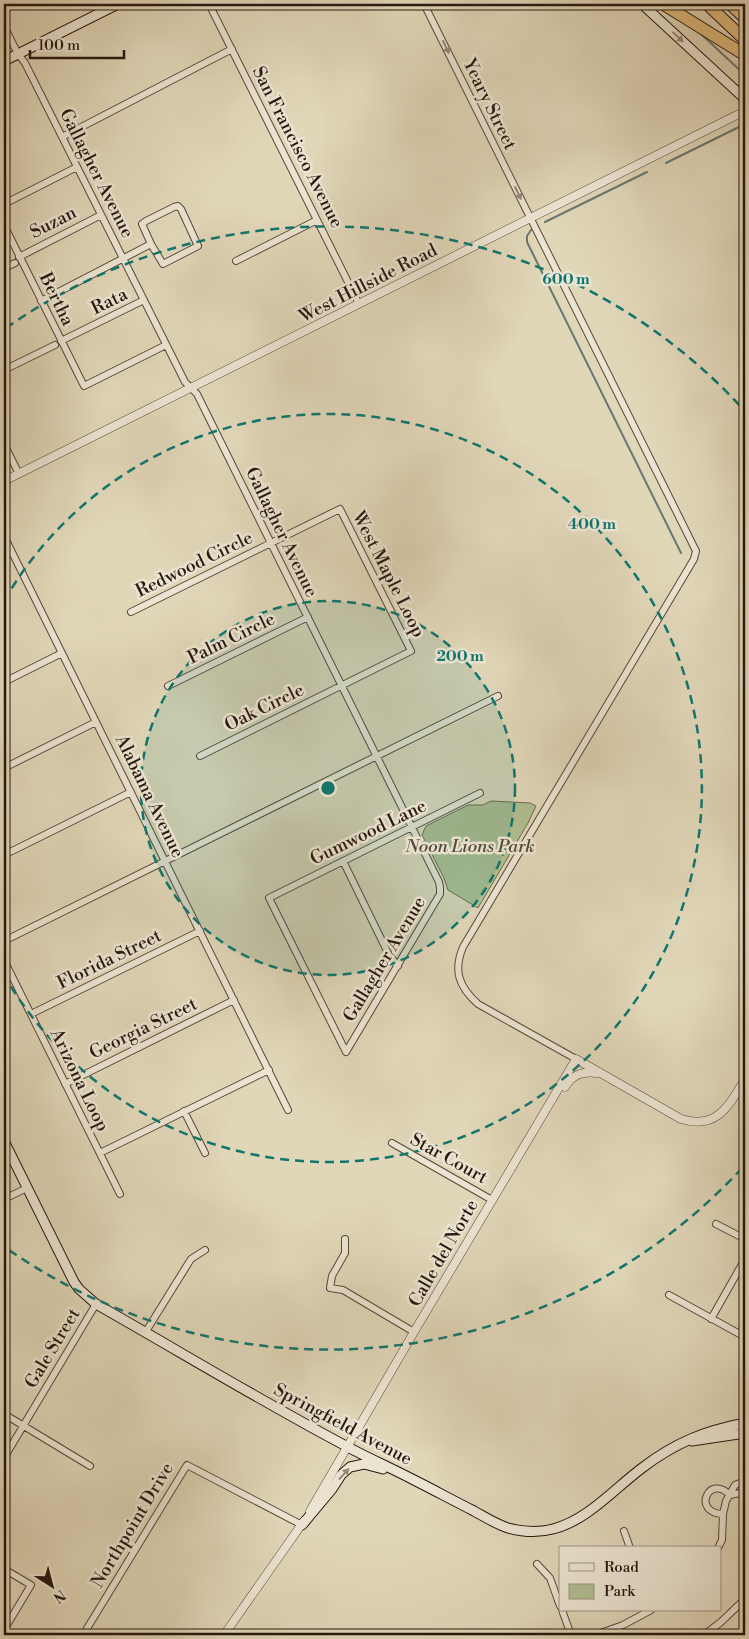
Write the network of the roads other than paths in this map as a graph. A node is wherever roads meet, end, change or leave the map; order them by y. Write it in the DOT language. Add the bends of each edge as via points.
graph roads {
  1 [pos="118,4"];
  2 [pos="209,4"];
  3 [pos="424,4"];
  4 [pos="642,4"];
  5 [pos="663,4"];
  6 [pos="707,4"];
  7 [pos="730,4"];
  8 [pos="745,18"];
  9 [pos="4,26"];
  10 [pos="745,40"];
  11 [pos="232,49"];
  12 [pos="18,54"];
  13 [pos="745,55"];
  14 [pos="4,61"];
  15 [pos="745,99"];
  16 [pos="745,111"];
  17 [pos="62,137"];
  18 [pos="77,166"];
  19 [pos="4,204"];
  20 [pos="101,215"];
  21 [pos="530,218"];
  22 [pos="317,220"];
  23 [pos="4,225"];
  24 [pos="151,244"];
  25 [pos="20,257"];
  26 [pos="123,259"];
  27 [pos="236,261"];
  28 [pos="15,263"];
  29 [pos="4,268"];
  30 [pos="41,300"];
  31 [pos="144,300"];
  32 [pos="359,304"];
  33 [pos="61,341"];
  34 [pos="55,345"];
  35 [pos="166,345"];
  36 [pos="4,370"];
  37 [pos="191,388"];
  38 [pos="4,444"];
  39 [pos="19,474"];
  40 [pos="4,482"];
  41 [pos="4,536"];
  42 [pos="271,544"];
  43 [pos="131,612"];
  44 [pos="308,617"];
  45 [pos="62,653"];
  46 [pos="4,682"];
  47 [pos="168,686"];
  48 [pos="342,686"];
  49 [pos="498,696"];
  50 [pos="96,722"];
  51 [pos="200,756"];
  52 [pos="377,756"];
  53 [pos="4,768"];
  54 [pos="131,792"];
  55 [pos="480,793"];
  56 [pos="412,827"];
  57 [pos="4,855"];
  58 [pos="165,861"];
  59 [pos="343,861"];
  60 [pos="200,931"];
  61 [pos="4,941"];
  62 [pos="4,960"];
  63 [pos="398,966"];
  64 [pos="234,1000"];
  65 [pos="31,1014"];
  66 [pos="346,1052"];
  67 [pos="576,1059"];
  68 [pos="268,1070"];
  69 [pos="603,1074"];
  70 [pos="745,1079"];
  71 [pos="65,1084"];
  72 [pos="549,1105"];
  73 [pos="288,1110"];
  74 [pos="184,1111"];
  75 [pos="4,1142"];
  76 [pos="392,1143"];
  77 [pos="100,1153"];
  78 [pos="205,1153"];
  79 [pos="27,1188"];
  80 [pos="120,1194"];
  81 [pos="4,1200"];
  82 [pos="492,1200"];
  83 [pos="716,1224"];
  84 [pos="345,1239"];
  85 [pos="745,1239"];
  86 [pos="205,1250"];
  87 [pos="745,1259"];
  88 [pos="669,1295"];
  89 [pos="96,1304"];
  90 [pos="711,1319"];
  91 [pos="414,1332"];
  92 [pos="145,1334"];
  93 [pos="745,1337"];
  94 [pos="4,1414"];
  95 [pos="745,1423"];
  96 [pos="23,1426"];
  97 [pos="745,1432"];
  98 [pos="682,1442"];
  99 [pos="347,1448"];
  100 [pos="4,1458"];
  101 [pos="90,1466"];
  102 [pos="401,1474"];
  103 [pos="745,1481"];
  104 [pos="745,1492"];
  105 [pos="730,1495"];
  106 [pos="723,1514"];
  107 [pos="302,1525"];
  108 [pos="624,1531"];
  109 [pos="629,1546"];
  110 [pos="719,1546"];
  111 [pos="537,1564"];
  112 [pos="4,1569"];
  113 [pos="745,1599"];
  114 [pos="559,1603"];
  115 [pos="563,1612"];
  116 [pos="647,1612"];
  117 [pos="4,1630"];
  118 [pos="83,1635"];
  119 [pos="224,1635"];
  120 [pos="571,1635"];
  121 [pos="595,1635"];
  122 [pos="704,1635"];
  1 -- 12 [label="main road"];
  2 -- 11 [label="street, San Francisco Avenue"];
  3 -- 21 [label="street, Yeary Street, one-way"];
  4 -- 15 [label="main road, one-way"];
  5 -- 13 [label="highway"];
  6 -- 10 [label="highway"];
  7 -- 8 [label="highway"];
  9 -- 12 [label="street, Gallagher Avenue"];
  11 -- 17 [label="street"];
  11 -- 22 [label="street, San Francisco Avenue"];
  12 -- 14 [label="main road"];
  12 -- 17 [label="street, Gallagher Avenue"];
  16 -- 21 [label="street, West Hillside Road"];
  17 -- 18 [label="street, Gallagher Avenue"];
  18 -- 19 [label="street"];
  18 -- 20 [label="street, Gallagher Avenue"];
  20 -- 25 [label="street, Suzan"];
  20 -- 26 [label="street, Gallagher Avenue"];
  21 -- 32 [label="street, West Hillside Road"];
  21 -- 67 [label="street, Yeary Street" via="696,551 459,955 461,984 478,1004"];
  22 -- 27 [label="street"];
  22 -- 32 [label="street, San Francisco Avenue"];
  23 -- 25 [label="street, Bertha"];
  24 -- 24 [label="street" via="142,224 178,206 198,246 163,264"];
  24 -- 26 [label="street"];
  25 -- 30 [label="street, Bertha"];
  26 -- 30 [label="street"];
  26 -- 31 [label="street, Gallagher Avenue"];
  28 -- 29 [label="street"];
  30 -- 33 [label="street, Bertha"];
  31 -- 33 [label="street, Rata"];
  31 -- 35 [label="street, Gallagher Avenue"];
  32 -- 37 [label="street, West Hillside Road"];
  33 -- 35 [label="street, Bertha" via="84,386"];
  34 -- 36 [label="street"];
  35 -- 37 [label="street, Gallagher Avenue"];
  37 -- 39 [label="street, West Hillside Road"];
  37 -- 42 [label="street, Gallagher Avenue" via="197,394"];
  38 -- 39 [label="street"];
  39 -- 40 [label="street, West Hillside Road"];
  41 -- 45 [label="street, Alabama Avenue"];
  42 -- 43 [label="street, Redwood Circle"];
  42 -- 44 [label="street, Gallagher Avenue"];
  42 -- 48 [label="street, West Maple Loop" via="340,509 411,651"];
  44 -- 47 [label="street, Palm Circle"];
  44 -- 48 [label="street, Gallagher Avenue"];
  45 -- 46 [label="street"];
  45 -- 50 [label="street, Alabama Avenue"];
  48 -- 51 [label="street, Oak Circle"];
  48 -- 52 [label="street, Gallagher Avenue"];
  49 -- 52 [label="street"];
  50 -- 53 [label="street"];
  50 -- 54 [label="street, Alabama Avenue"];
  52 -- 56 [label="street, Gallagher Avenue"];
  52 -- 58 [label="street"];
  54 -- 57 [label="street"];
  54 -- 58 [label="street, Alabama Avenue"];
  55 -- 56 [label="street, Gumwood Lane"];
  56 -- 59 [label="street, Gumwood Lane"];
  56 -- 63 [label="street, Gallagher Avenue" via="439,882 440,894"];
  58 -- 60 [label="street, Alabama Avenue"];
  58 -- 61 [label="street"];
  59 -- 63 [label="street" via="389,955"];
  59 -- 66 [label="street, Gumwood Lane" via="269,898"];
  60 -- 64 [label="street, Alabama Avenue"];
  60 -- 65 [label="street, Florida Street"];
  62 -- 65 [label="street, Arizona Loop"];
  63 -- 66 [label="street, Gallagher Avenue"];
  64 -- 68 [label="street, Alabama Avenue"];
  64 -- 71 [label="street, Georgia Street"];
  65 -- 71 [label="street, Arizona Loop"];
  67 -- 69 [label="street"];
  67 -- 72 [label="street, Calle del Norte"];
  68 -- 73 [label="street, Alabama Avenue"];
  68 -- 74 [label="street, Arizona Loop"];
  69 -- 70 [label="street" via="681,1119 693,1122 711,1120 724,1112"];
  69 -- 72 [label="street" via="587,1072 575,1076"];
  71 -- 77 [label="street, Arizona Loop"];
  72 -- 82 [label="street, Calle del Norte"];
  74 -- 77 [label="street, Arizona Loop"];
  74 -- 78 [label="street"];
  75 -- 79 [label="main road, Springfield Avenue"];
  76 -- 82 [label="street, Star Court"];
  77 -- 80 [label="street"];
  79 -- 81 [label="street"];
  79 -- 89 [label="main road, Springfield Avenue" via="74,1282"];
  82 -- 91 [label="street, Calle del Norte"];
  83 -- 85 [label="street"];
  84 -- 91 [label="street" via="345,1253 332,1276 330,1288 343,1290"];
  86 -- 92 [label="street" via="190,1259"];
  87 -- 90 [label="street"];
  88 -- 90 [label="street"];
  89 -- 92 [label="main road, Springfield Avenue"];
  89 -- 96 [label="street, Gale Street"];
  90 -- 93 [label="street"];
  91 -- 99 [label="street, Calle del Norte"];
  92 -- 99 [label="main road, Springfield Avenue"];
  94 -- 96 [label="street"];
  95 -- 98 [label="main road, Springfield Avenue" via="717,1428"];
  96 -- 100 [label="street, Gale Street"];
  96 -- 101 [label="street"];
  97 -- 98 [label="main road"];
  98 -- 102 [label="main road, Springfield Avenue" via="652,1460 582,1516 542,1531 516,1530 497,1524"];
  99 -- 102 [label="main road, Springfield Avenue"];
  99 -- 107 [label="street, Calle del Norte"];
  107 -- 102 [label="main road, one-way" via="350,1467 364,1464"];
  103 -- 105 [label="street" via="735,1485"];
  104 -- 105 [label="street"];
  105 -- 106 [label="street"];
  105 -- 106 [label="street" via="716,1488 707,1496 709,1510"];
  106 -- 110 [label="street"];
  107 -- 118 [label="street, Northpoint Drive" via="187,1465"];
  107 -- 119 [label="street, Calle del Norte"];
  108 -- 109 [label="street"];
  111 -- 114 [label="street" via="550,1578"];
  112 -- 117 [label="street" via="31,1585"];
  113 -- 122 [label="street"];
  115 -- 120 [label="street"];
  116 -- 121 [label="street"];
}
